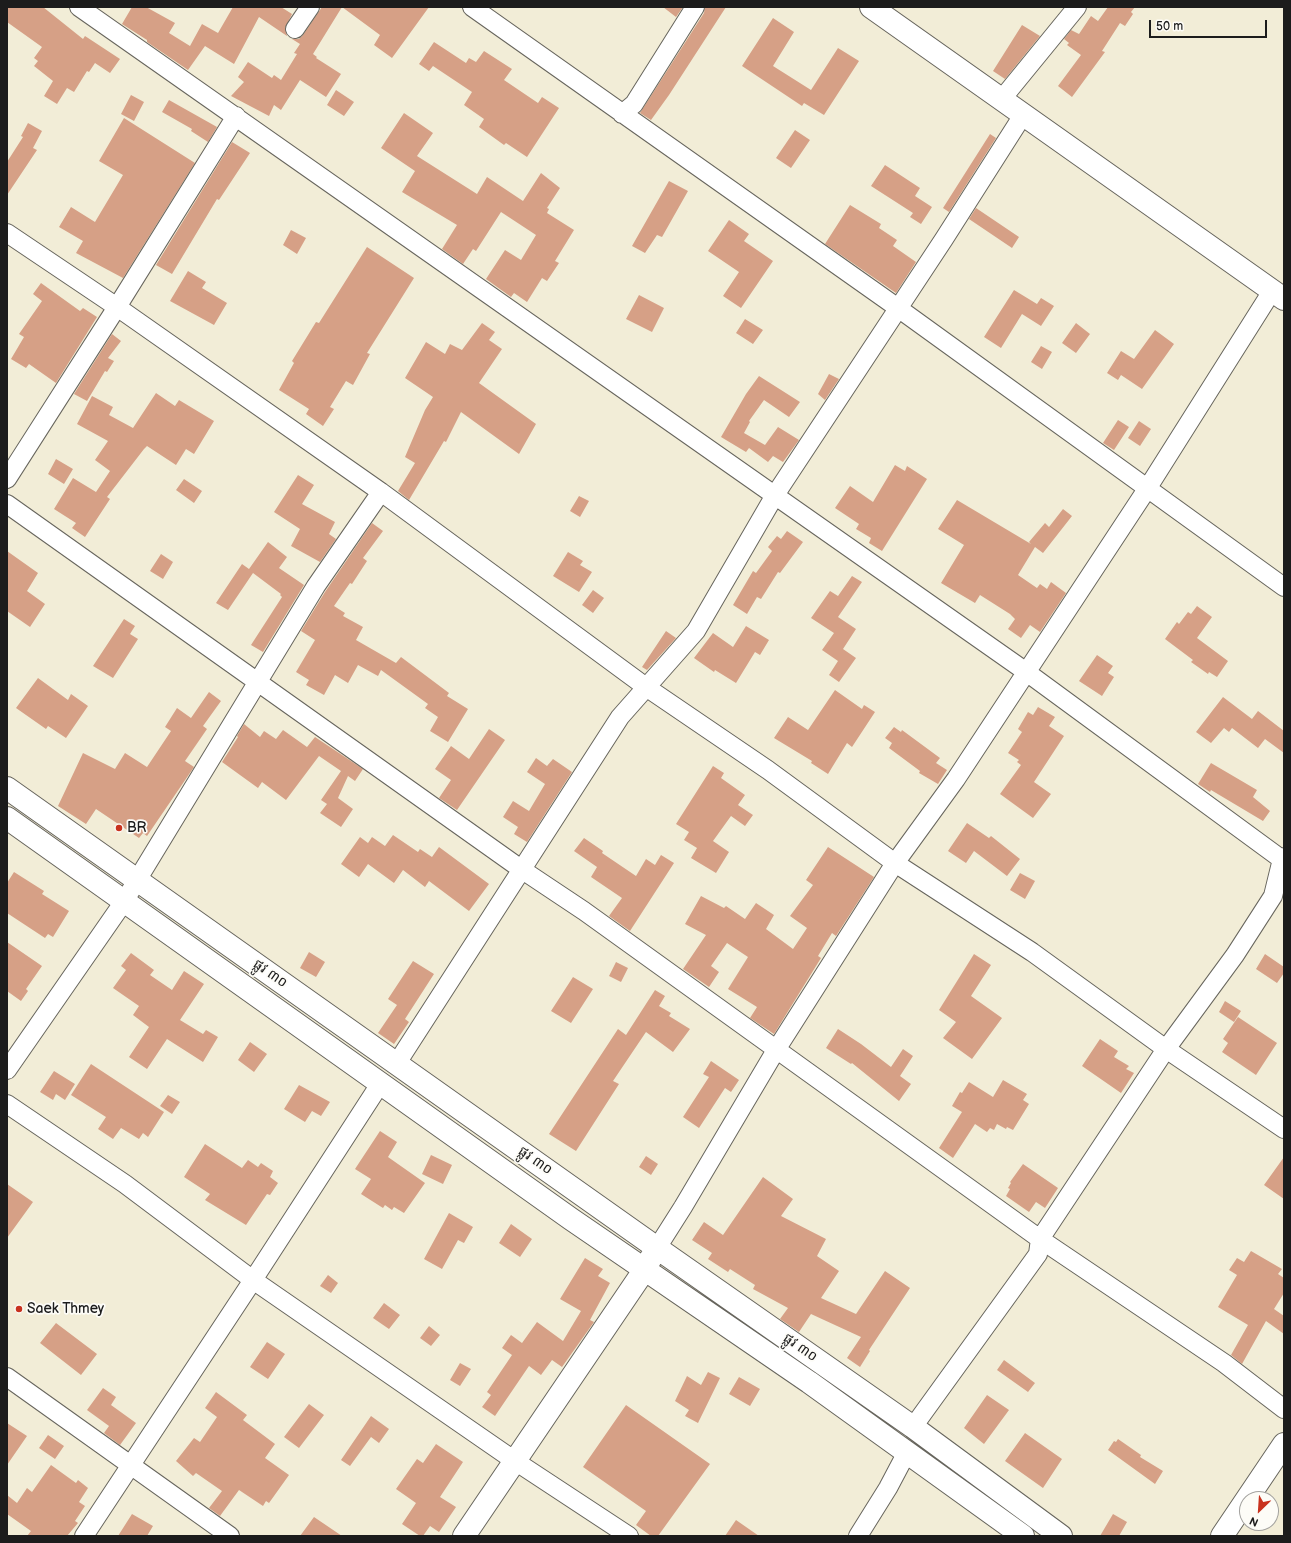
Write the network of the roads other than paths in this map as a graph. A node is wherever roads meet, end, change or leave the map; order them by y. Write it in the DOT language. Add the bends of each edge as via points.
graph roads {
  1 [pos="79,7"];
  2 [pos="310,7"];
  3 [pos="472,7"];
  4 [pos="695,7"];
  5 [pos="871,7"];
  6 [pos="1077,7"];
  7 [pos="295,29"];
  8 [pos="1001,100"];
  9 [pos="622,114"];
  10 [pos="1022,115"];
  11 [pos="236,116"];
  12 [pos="7,233"];
  13 [pos="1278,295"];
  14 [pos="117,307"];
  15 [pos="898,308"];
  16 [pos="7,479"];
  17 [pos="1147,489"];
  18 [pos="381,492"];
  19 [pos="775,495"];
  20 [pos="7,504"];
  21 [pos="1284,587"];
  22 [pos="1025,671"];
  23 [pos="258,681"];
  24 [pos="646,687"];
  25 [pos="7,788"];
  26 [pos="7,818"];
  27 [pos="1283,859"];
  28 [pos="895,863"];
  29 [pos="521,869"];
  30 [pos="138,880"];
  31 [pos="125,900"];
  32 [pos="1166,1049"];
  33 [pos="776,1050"];
  34 [pos="396,1063"];
  35 [pos="7,1070"];
  36 [pos="380,1084"];
  37 [pos="7,1104"];
  38 [pos="1284,1129"];
  39 [pos="1040,1239"];
  40 [pos="656,1248"];
  41 [pos="645,1269"];
  42 [pos="253,1280"];
  43 [pos="7,1377"];
  44 [pos="1284,1409"];
  45 [pos="913,1427"];
  46 [pos="1284,1444"];
  47 [pos="906,1452"];
  48 [pos="515,1461"];
  49 [pos="130,1466"];
  50 [pos="84,1536"];
  51 [pos="230,1536"];
  52 [pos="464,1536"];
  53 [pos="629,1536"];
  54 [pos="858,1536"];
  55 [pos="1023,1536"];
  56 [pos="1061,1536"];
  57 [pos="1222,1536"];
  1 -- 11 [label="street"];
  2 -- 7 [label="street"];
  3 -- 9 [label="street"];
  4 -- 9 [label="street" via="634,104"];
  5 -- 8 [label="street"];
  6 -- 8 [label="street"];
  8 -- 10 [label="street"];
  9 -- 15 [label="street"];
  10 -- 13 [label="street"];
  10 -- 15 [label="street"];
  11 -- 14 [label="street"];
  11 -- 19 [label="street"];
  12 -- 14 [label="street"];
  13 -- 17 [label="street"];
  14 -- 16 [label="street"];
  14 -- 18 [label="street"];
  15 -- 17 [label="street"];
  15 -- 19 [label="street"];
  17 -- 21 [label="street"];
  17 -- 22 [label="street"];
  18 -- 23 [label="street" via="316,586"];
  18 -- 24 [label="street"];
  19 -- 22 [label="street"];
  19 -- 24 [label="street" via="696,631"];
  20 -- 23 [label="street"];
  22 -- 27 [label="street"];
  22 -- 28 [label="street" via="956,778"];
  23 -- 29 [label="street"];
  23 -- 30 [label="street"];
  24 -- 28 [label="street" via="768,770"];
  24 -- 29 [label="street" via="620,717"];
  25 -- 30 [label="street, ផ្លូវ ៣០"];
  26 -- 31 [label="street, ផ្លូវ ៣០"];
  27 -- 32 [label="street" via="1274,896"];
  28 -- 32 [label="street" via="1032,952"];
  28 -- 33 [label="street"];
  29 -- 33 [label="street" via="584,910"];
  29 -- 34 [label="street"];
  30 -- 31 [label="street"];
  30 -- 34 [label="street, ផ្លូវ ៣០"];
  31 -- 35 [label="street"];
  31 -- 36 [label="street, ផ្លូវ ៣០"];
  32 -- 38 [label="street"];
  32 -- 39 [label="street"];
  33 -- 39 [label="street"];
  33 -- 40 [label="street"];
  34 -- 40 [label="street, ផ្លូវ ៣០"];
  36 -- 41 [label="street, ផ្លូវ ៣០"];
  36 -- 42 [label="street"];
  37 -- 42 [label="street" via="125,1184"];
  39 -- 44 [label="street" via="1224,1363"];
  39 -- 45 [label="street" via="1038,1254"];
  40 -- 41 [label="street"];
  40 -- 45 [label="street, ផ្លូវ ៣០"];
  41 -- 47 [label="street, ផ្លូវ ៣០"];
  41 -- 48 [label="street"];
  42 -- 48 [label="street"];
  42 -- 49 [label="street"];
  43 -- 49 [label="street"];
  45 -- 56 [label="street, ផ្លូវ ៣០"];
  46 -- 57 [label="street"];
  47 -- 54 [label="street" via="888,1488"];
  47 -- 55 [label="street, ផ្លូវ ៣០"];
  48 -- 52 [label="street"];
  48 -- 53 [label="street"];
  49 -- 50 [label="street"];
  49 -- 51 [label="street"];
}
